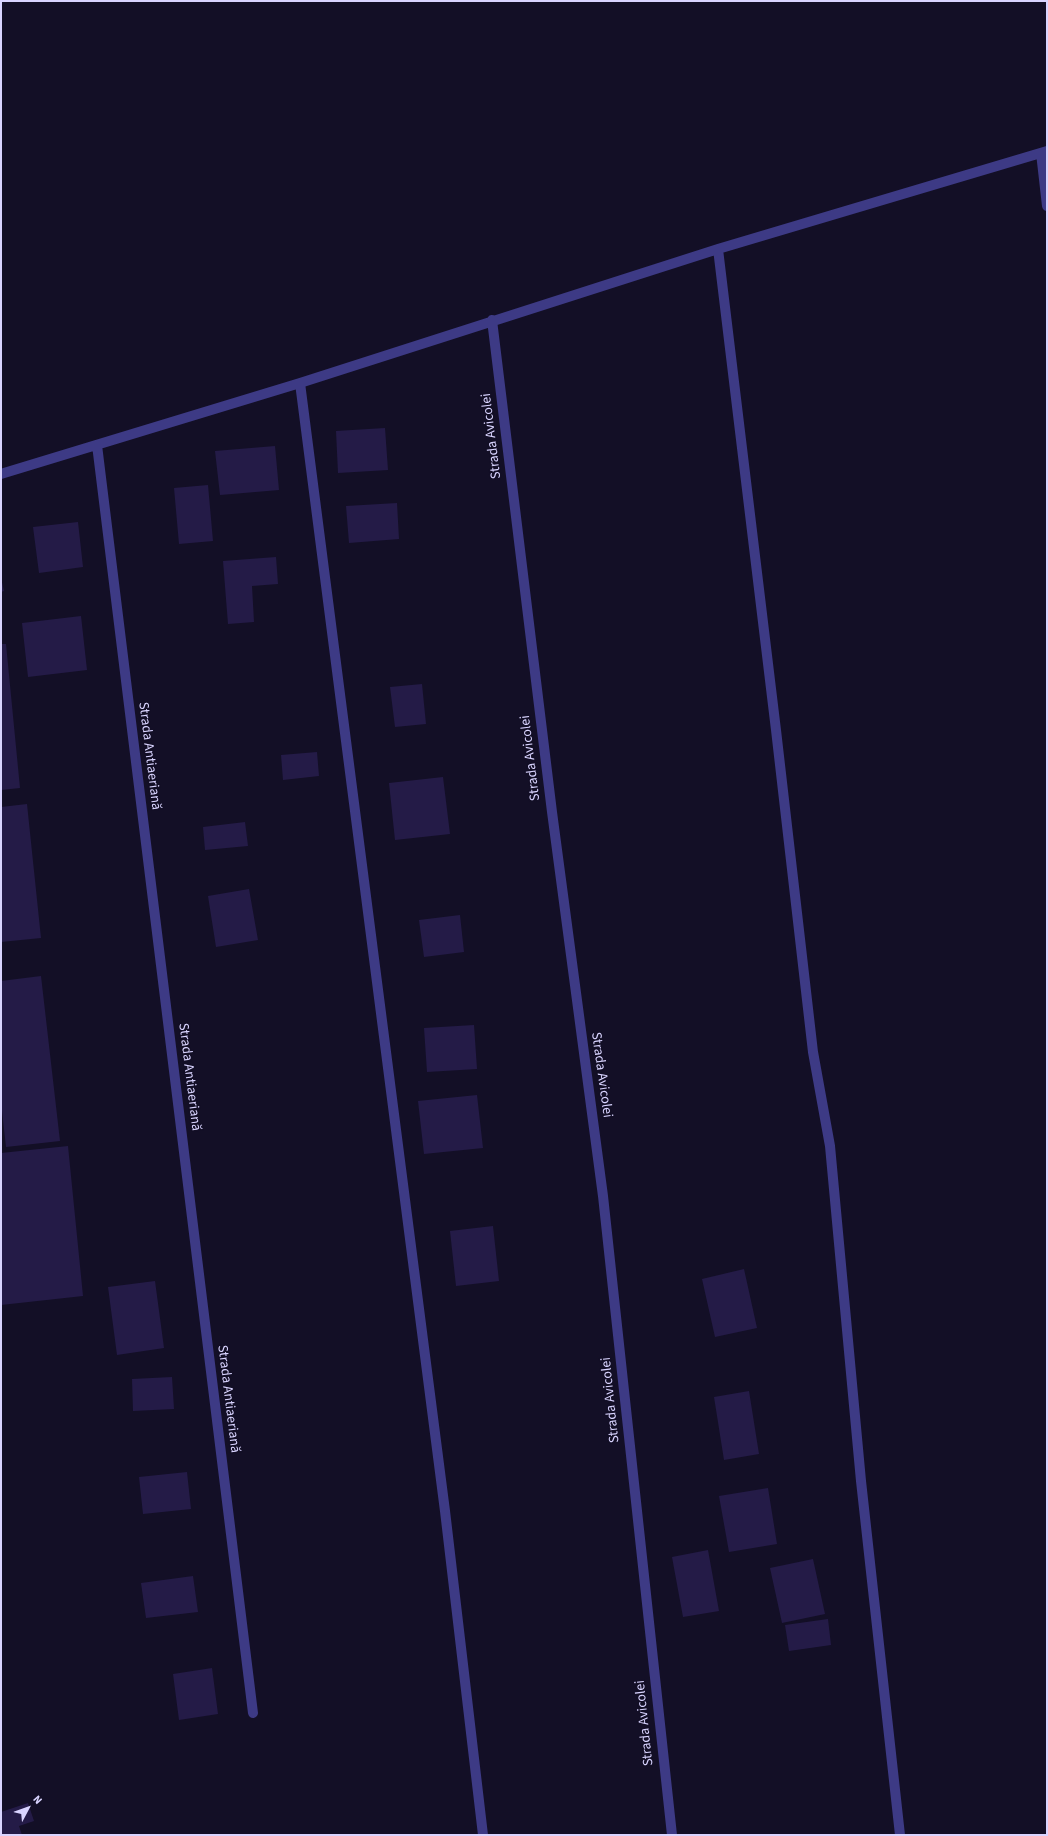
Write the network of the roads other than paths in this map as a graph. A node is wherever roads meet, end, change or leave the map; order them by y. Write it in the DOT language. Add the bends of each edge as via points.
graph roads {
  1 [pos="1044,152"];
  2 [pos="1047,206"];
  3 [pos="718,249"];
  4 [pos="492,320"];
  5 [pos="300,383"];
  6 [pos="97,445"];
  7 [pos="1,474"];
  8 [pos="253,1713"];
  9 [pos="483,1835"];
  10 [pos="672,1835"];
  11 [pos="900,1835"];
  1 -- 2 [label="street"];
  1 -- 3 [label="street"];
  3 -- 4 [label="street"];
  3 -- 11 [label="street" via="813,1052 830,1146 861,1481"];
  4 -- 5 [label="street"];
  4 -- 10 [label="street, Strada Avicolei" via="552,812 603,1196"];
  5 -- 6 [label="street"];
  5 -- 9 [label="street" via="445,1511"];
  6 -- 7 [label="street"];
  6 -- 8 [label="street, Strada Antiaeriană"];
}
